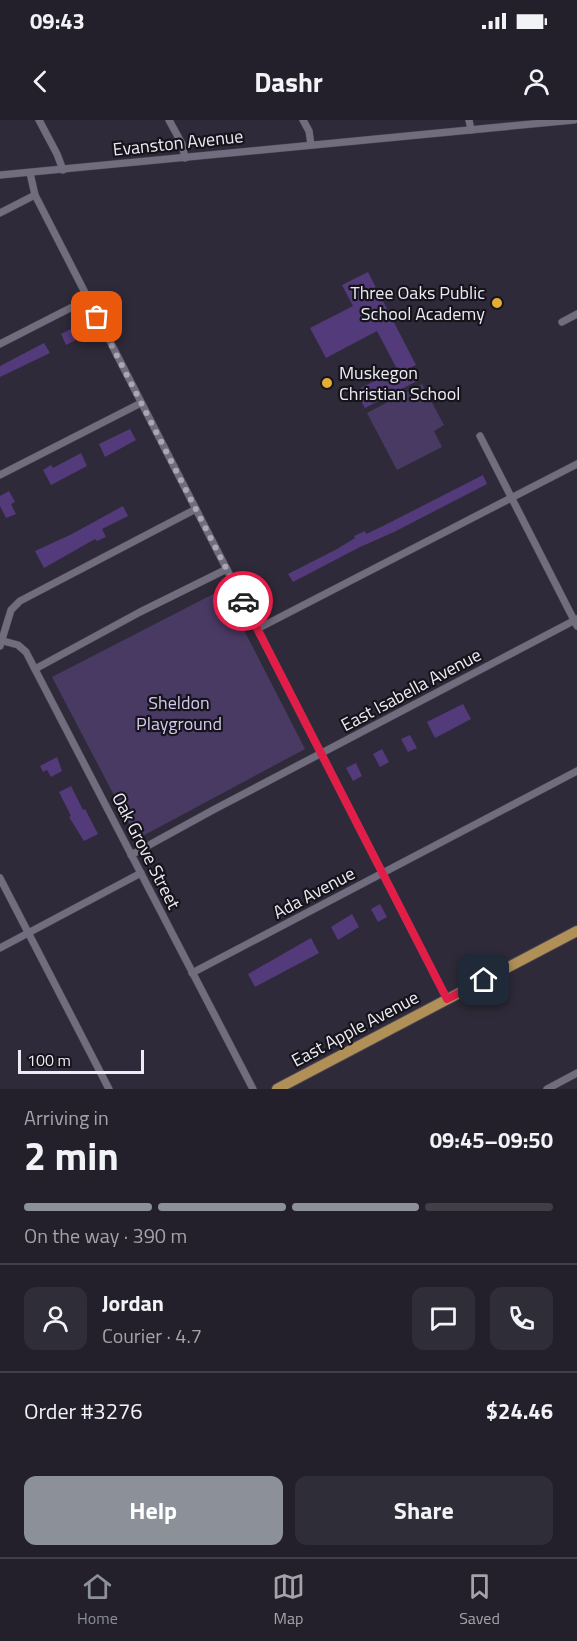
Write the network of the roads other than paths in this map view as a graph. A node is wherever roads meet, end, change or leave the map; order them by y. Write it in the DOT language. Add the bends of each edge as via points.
graph roads {
  1 [pos="39,120"];
  2 [pos="169,120"];
  3 [pos="303,120"];
  4 [pos="470,120"];
  5 [pos="574,120"];
  6 [pos="471,130"];
  7 [pos="311,145"];
  8 [pos="185,158"];
  9 [pos="63,170"];
  10 [pos="30,173"];
  11 [pos="0,175"];
  12 [pos="35,195"];
  13 [pos="0,213"];
  14 [pos="88,299"];
  15 [pos="577,314"];
  16 [pos="562,322"];
  17 [pos="0,344"];
  18 [pos="141,403"];
  19 [pos="480,436"];
  20 [pos="577,464"];
  21 [pos="0,475"];
  22 [pos="512,498"];
  23 [pos="196,509"];
  24 [pos="227,569"];
  25 [pos="576,622"];
  26 [pos="257,628"];
  27 [pos="0,642"];
  28 [pos="35,669"];
  29 [pos="321,754"];
  30 [pos="577,771"];
  31 [pos="131,855"];
  32 [pos="141,873"];
  33 [pos="382,874"];
  34 [pos="0,878"];
  35 [pos="577,931"];
  36 [pos="29,933"];
  37 [pos="0,948"];
  38 [pos="192,973"];
  39 [pos="447,999"];
  40 [pos="577,1073"];
  41 [pos="110,1089"];
  42 [pos="253,1089"];
  43 [pos="277,1089"];
  44 [pos="547,1089"];
  1 -- 9 [label="street"];
  2 -- 8 [label="street"];
  3 -- 7 [label="street"];
  4 -- 6 [label="street"];
  5 -- 6 [label="street, Evanston Avenue"];
  6 -- 7 [label="street, Evanston Avenue"];
  7 -- 8 [label="street, Evanston Avenue"];
  8 -- 9 [label="street, Evanston Avenue"];
  9 -- 10 [label="street, Evanston Avenue"];
  10 -- 11 [label="street, Evanston Avenue"];
  10 -- 12 [label="street"];
  12 -- 13 [label="street"];
  12 -- 14 [label="street"];
  14 -- 17 [label="street"];
  14 -- 18 [label="street"];
  15 -- 16 [label="street"];
  18 -- 21 [label="street"];
  18 -- 23 [label="street"];
  19 -- 22 [label="street"];
  20 -- 22 [label="street"];
  22 -- 25 [label="street"];
  22 -- 26 [label="street"];
  23 -- 24 [label="street"];
  23 -- 27 [label="street" via="20,601 11,610"];
  24 -- 26 [label="street"];
  24 -- 28 [label="street"];
  25 -- 29 [label="street, East Isabella Avenue"];
  26 -- 29 [label="street"];
  27 -- 28 [label="street, Oak Grove Street" via="22,647"];
  28 -- 31 [label="street, Oak Grove Street"];
  29 -- 31 [label="street, East Isabella Avenue"];
  29 -- 33 [label="street"];
  30 -- 33 [label="street, Ada Avenue"];
  31 -- 32 [label="street, Oak Grove Street"];
  32 -- 36 [label="street"];
  32 -- 38 [label="street, Oak Grove Street"];
  33 -- 38 [label="street, Ada Avenue"];
  33 -- 39 [label="street"];
  34 -- 36 [label="street"];
  35 -- 39 [label="main road, East Apple Avenue"];
  36 -- 37 [label="street"];
  36 -- 41 [label="street"];
  38 -- 42 [label="street, Oak Grove Street"];
  39 -- 43 [label="main road, East Apple Avenue"];
  40 -- 44 [label="street"];
}
